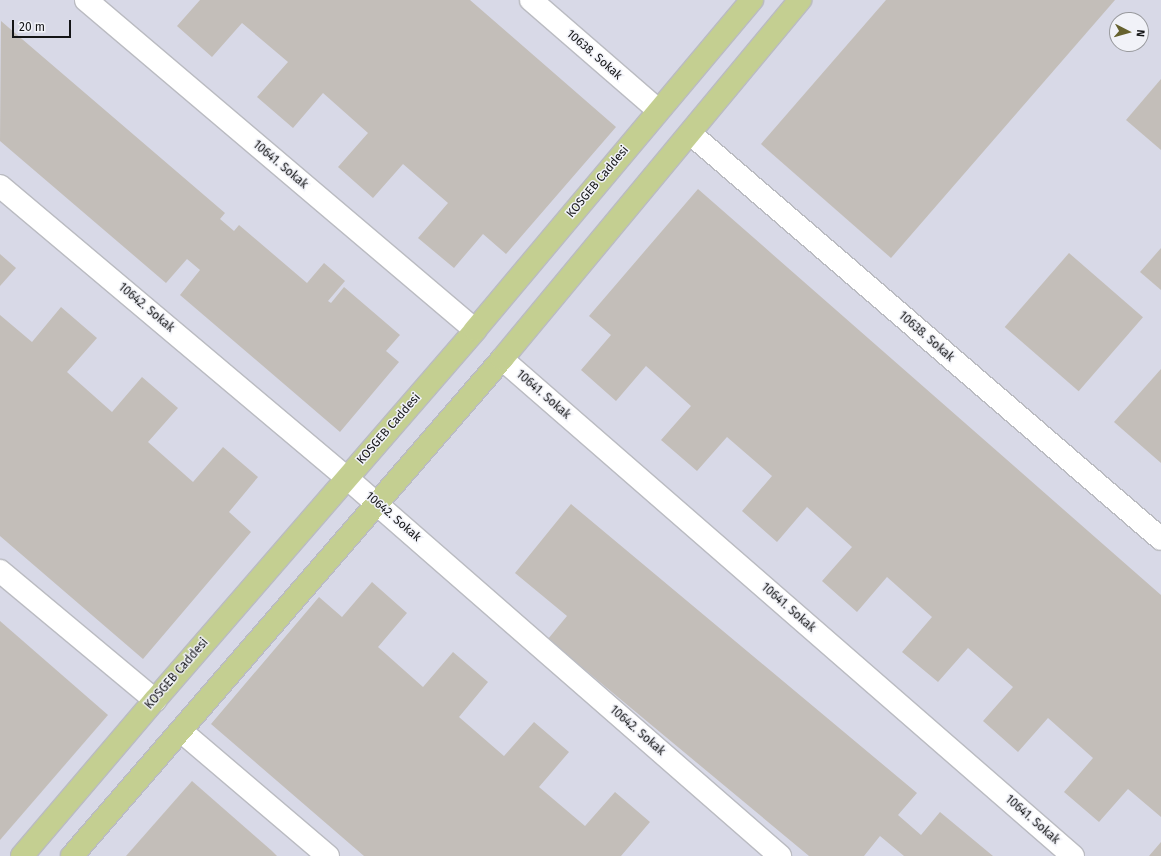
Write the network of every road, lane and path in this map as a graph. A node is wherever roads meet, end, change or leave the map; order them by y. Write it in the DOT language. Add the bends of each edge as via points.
graph roads {
  1 [pos="86,0"];
  2 [pos="531,0"];
  3 [pos="752,0"];
  4 [pos="800,0"];
  5 [pos="658,110"];
  6 [pos="691,134"];
  7 [pos="0,186"];
  8 [pos="475,330"];
  9 [pos="502,359"];
  10 [pos="347,478"];
  11 [pos="376,503"];
  12 [pos="1161,539"];
  13 [pos="0,571"];
  14 [pos="155,700"];
  15 [pos="180,731"];
  16 [pos="22,856"];
  17 [pos="72,856"];
  18 [pos="328,856"];
  19 [pos="780,856"];
  20 [pos="1073,856"];
  1 -- 8 [label="street, 10641. Sokak"];
  2 -- 5 [label="street, 10638. Sokak"];
  3 -- 5 [label="main road, KOSGEB Caddesi"];
  4 -- 6 [label="main road"];
  5 -- 8 [label="main road, KOSGEB Caddesi"];
  6 -- 9 [label="main road"];
  6 -- 12 [label="street, 10638. Sokak"];
  7 -- 10 [label="street, 10642. Sokak"];
  8 -- 10 [label="main road, KOSGEB Caddesi"];
  9 -- 11 [label="main road"];
  9 -- 20 [label="street, 10641. Sokak"];
  10 -- 11 [label="street, 10642. Sokak"];
  10 -- 14 [label="main road, KOSGEB Caddesi"];
  11 -- 15 [label="main road"];
  11 -- 19 [label="street, 10642. Sokak"];
  13 -- 14 [label="street"];
  14 -- 16 [label="main road, KOSGEB Caddesi"];
  15 -- 17 [label="main road"];
  15 -- 18 [label="street"];
}
